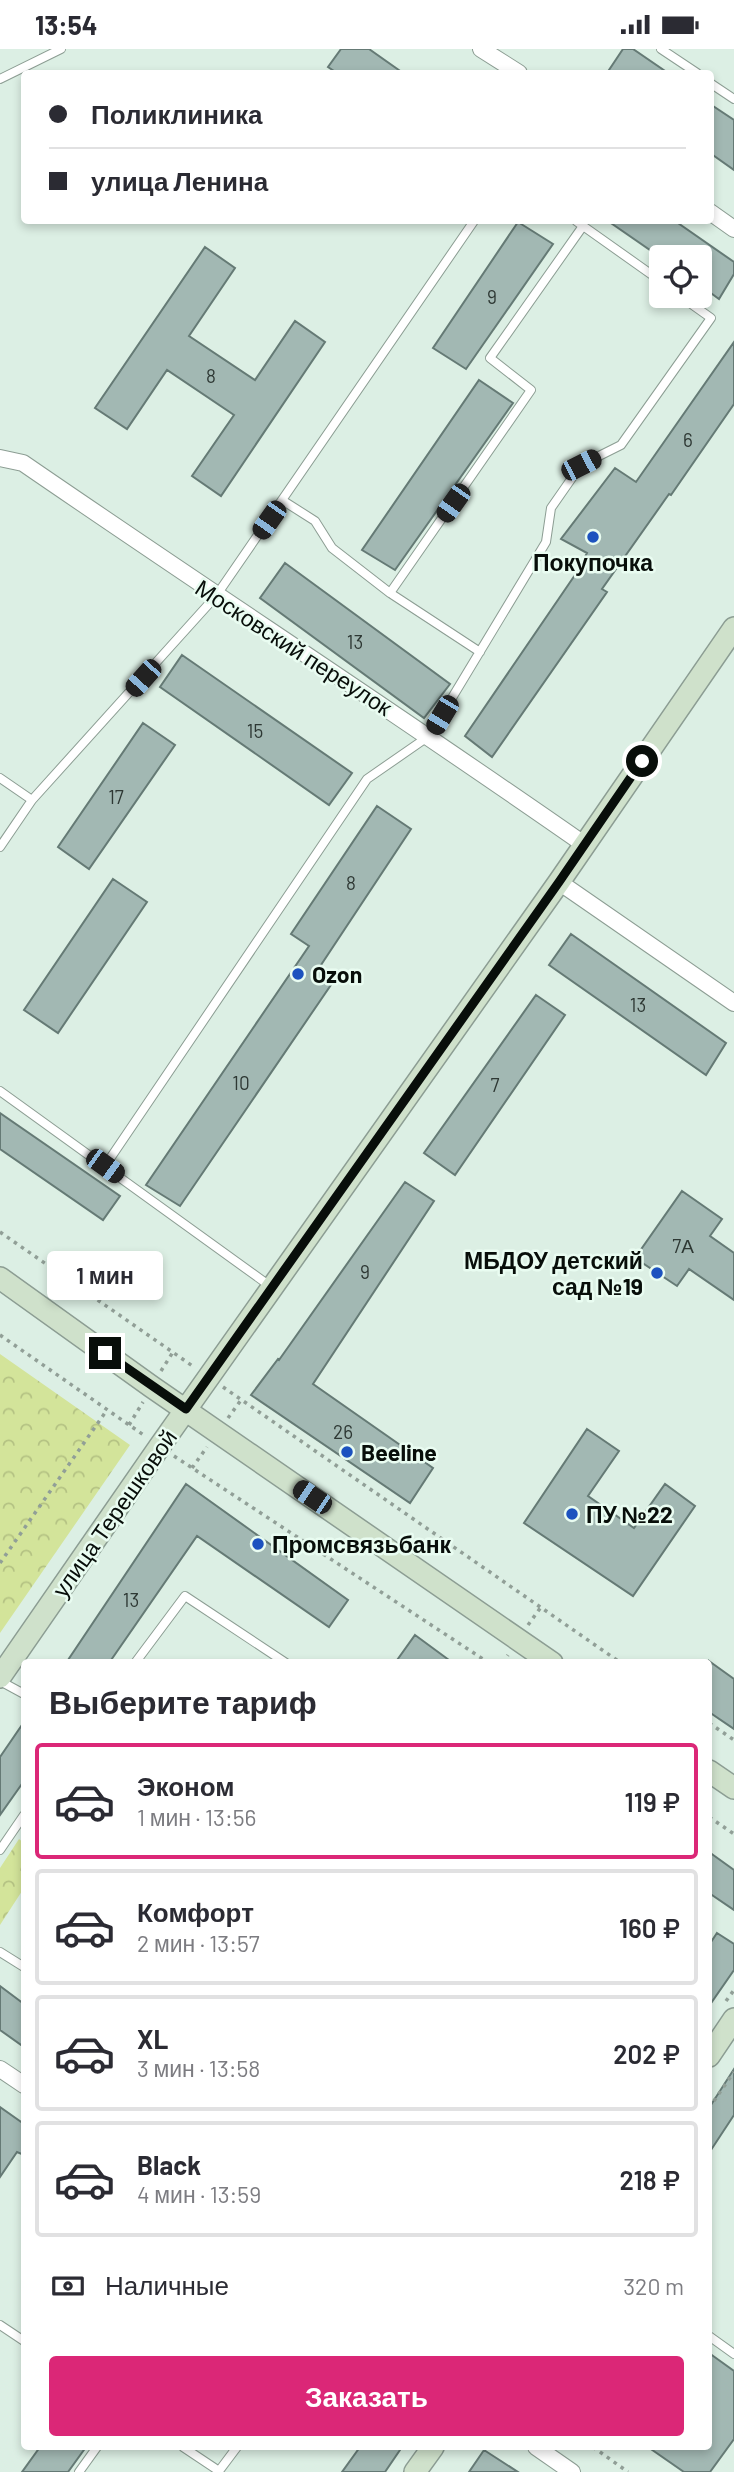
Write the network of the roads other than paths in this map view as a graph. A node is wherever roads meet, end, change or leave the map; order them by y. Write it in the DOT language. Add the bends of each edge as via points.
graph roads {
  1 [pos="61,49"];
  2 [pos="481,49"];
  3 [pos="662,49"];
  4 [pos="514,70"];
  5 [pos="693,70"];
  6 [pos="0,79"];
  7 [pos="714,86"];
  8 [pos="734,99"];
  9 [pos="714,215"];
  10 [pos="472,224"];
  11 [pos="578,224"];
  12 [pos="580,224"];
  13 [pos="734,229"];
  14 [pos="649,273"];
  15 [pos="697,308"];
  16 [pos="0,458"];
  17 [pos="282,501"];
  18 [pos="390,593"];
  19 [pos="216,596"];
  20 [pos="734,628"];
  21 [pos="480,652"];
  22 [pos="429,736"];
  23 [pos="0,778"];
  24 [pos="32,800"];
  25 [pos="585,845"];
  26 [pos="0,847"];
  27 [pos="559,882"];
  28 [pos="734,1003"];
  29 [pos="0,1091"];
  30 [pos="105,1166"];
  31 [pos="0,1278"];
  32 [pos="273,1287"];
  33 [pos="186,1409"];
  34 [pos="138,1659"];
  35 [pos="280,1659"];
  36 [pos="546,1659"];
  37 [pos="0,1679"];
  38 [pos="21,1692"];
  39 [pos="712,1773"];
  40 [pos="734,1788"];
  41 [pos="21,1819"];
  42 [pos="0,1850"];
  43 [pos="0,1952"];
  44 [pos="21,1966"];
  45 [pos="734,2019"];
  46 [pos="712,2052"];
  47 [pos="0,2069"];
  48 [pos="21,2083"];
  49 [pos="0,2325"];
  50 [pos="712,2338"];
  51 [pos="21,2339"];
  52 [pos="734,2354"];
  53 [pos="95,2450"];
  54 [pos="188,2450"];
  55 [pos="235,2450"];
  56 [pos="431,2450"];
  57 [pos="540,2450"];
  58 [pos="219,2471"];
  59 [pos="79,2472"];
  60 [pos="415,2472"];
  61 [pos="572,2472"];
  1 -- 6 [label="lane"];
  2 -- 4 [label="street"];
  3 -- 5 [label="lane"];
  7 -- 8 [label="lane"];
  9 -- 13 [label="street"];
  10 -- 17 [label="lane"];
  11 -- 18 [label="lane" via="490,358 531,390"];
  12 -- 14 [label="lane"];
  15 -- 21 [label="lane" via="711,318 621,445 581,465 551,508 546,542"];
  16 -- 19 [label="street, Московский переулок" via="23,463"];
  17 -- 18 [label="lane" via="315,521 332,548"];
  17 -- 19 [label="lane"];
  18 -- 21 [label="lane"];
  19 -- 22 [label="street, Московский переулок"];
  19 -- 24 [label="lane"];
  20 -- 25 [label="street, улица Терешковой"];
  21 -- 22 [label="lane"];
  22 -- 25 [label="street, Московский переулок"];
  22 -- 30 [label="lane" via="367,779"];
  23 -- 24 [label="lane"];
  24 -- 26 [label="lane"];
  25 -- 27 [label="street, улица Терешковой"];
  27 -- 28 [label="street"];
  27 -- 32 [label="street, улица Терешковой"];
  29 -- 30 [label="lane"];
  30 -- 32 [label="lane"];
  31 -- 33 [label="street"];
  32 -- 33 [label="street, улица Терешковой"];
  33 -- 36 [label="street"];
  33 -- 37 [label="street, улица Терешковой"];
  34 -- 35 [label="lane" via="185,1596"];
  37 -- 38 [label="lane"];
  39 -- 40 [label="street"];
  41 -- 42 [label="lane"];
  43 -- 44 [label="lane"];
  45 -- 46 [label="street"];
  47 -- 48 [label="street"];
  49 -- 51 [label="lane"];
  50 -- 52 [label="lane"];
  53 -- 59 [label="lane"];
  54 -- 58 [label="lane"];
  55 -- 58 [label="lane"];
  56 -- 60 [label="street"];
  57 -- 61 [label="street"];
}
